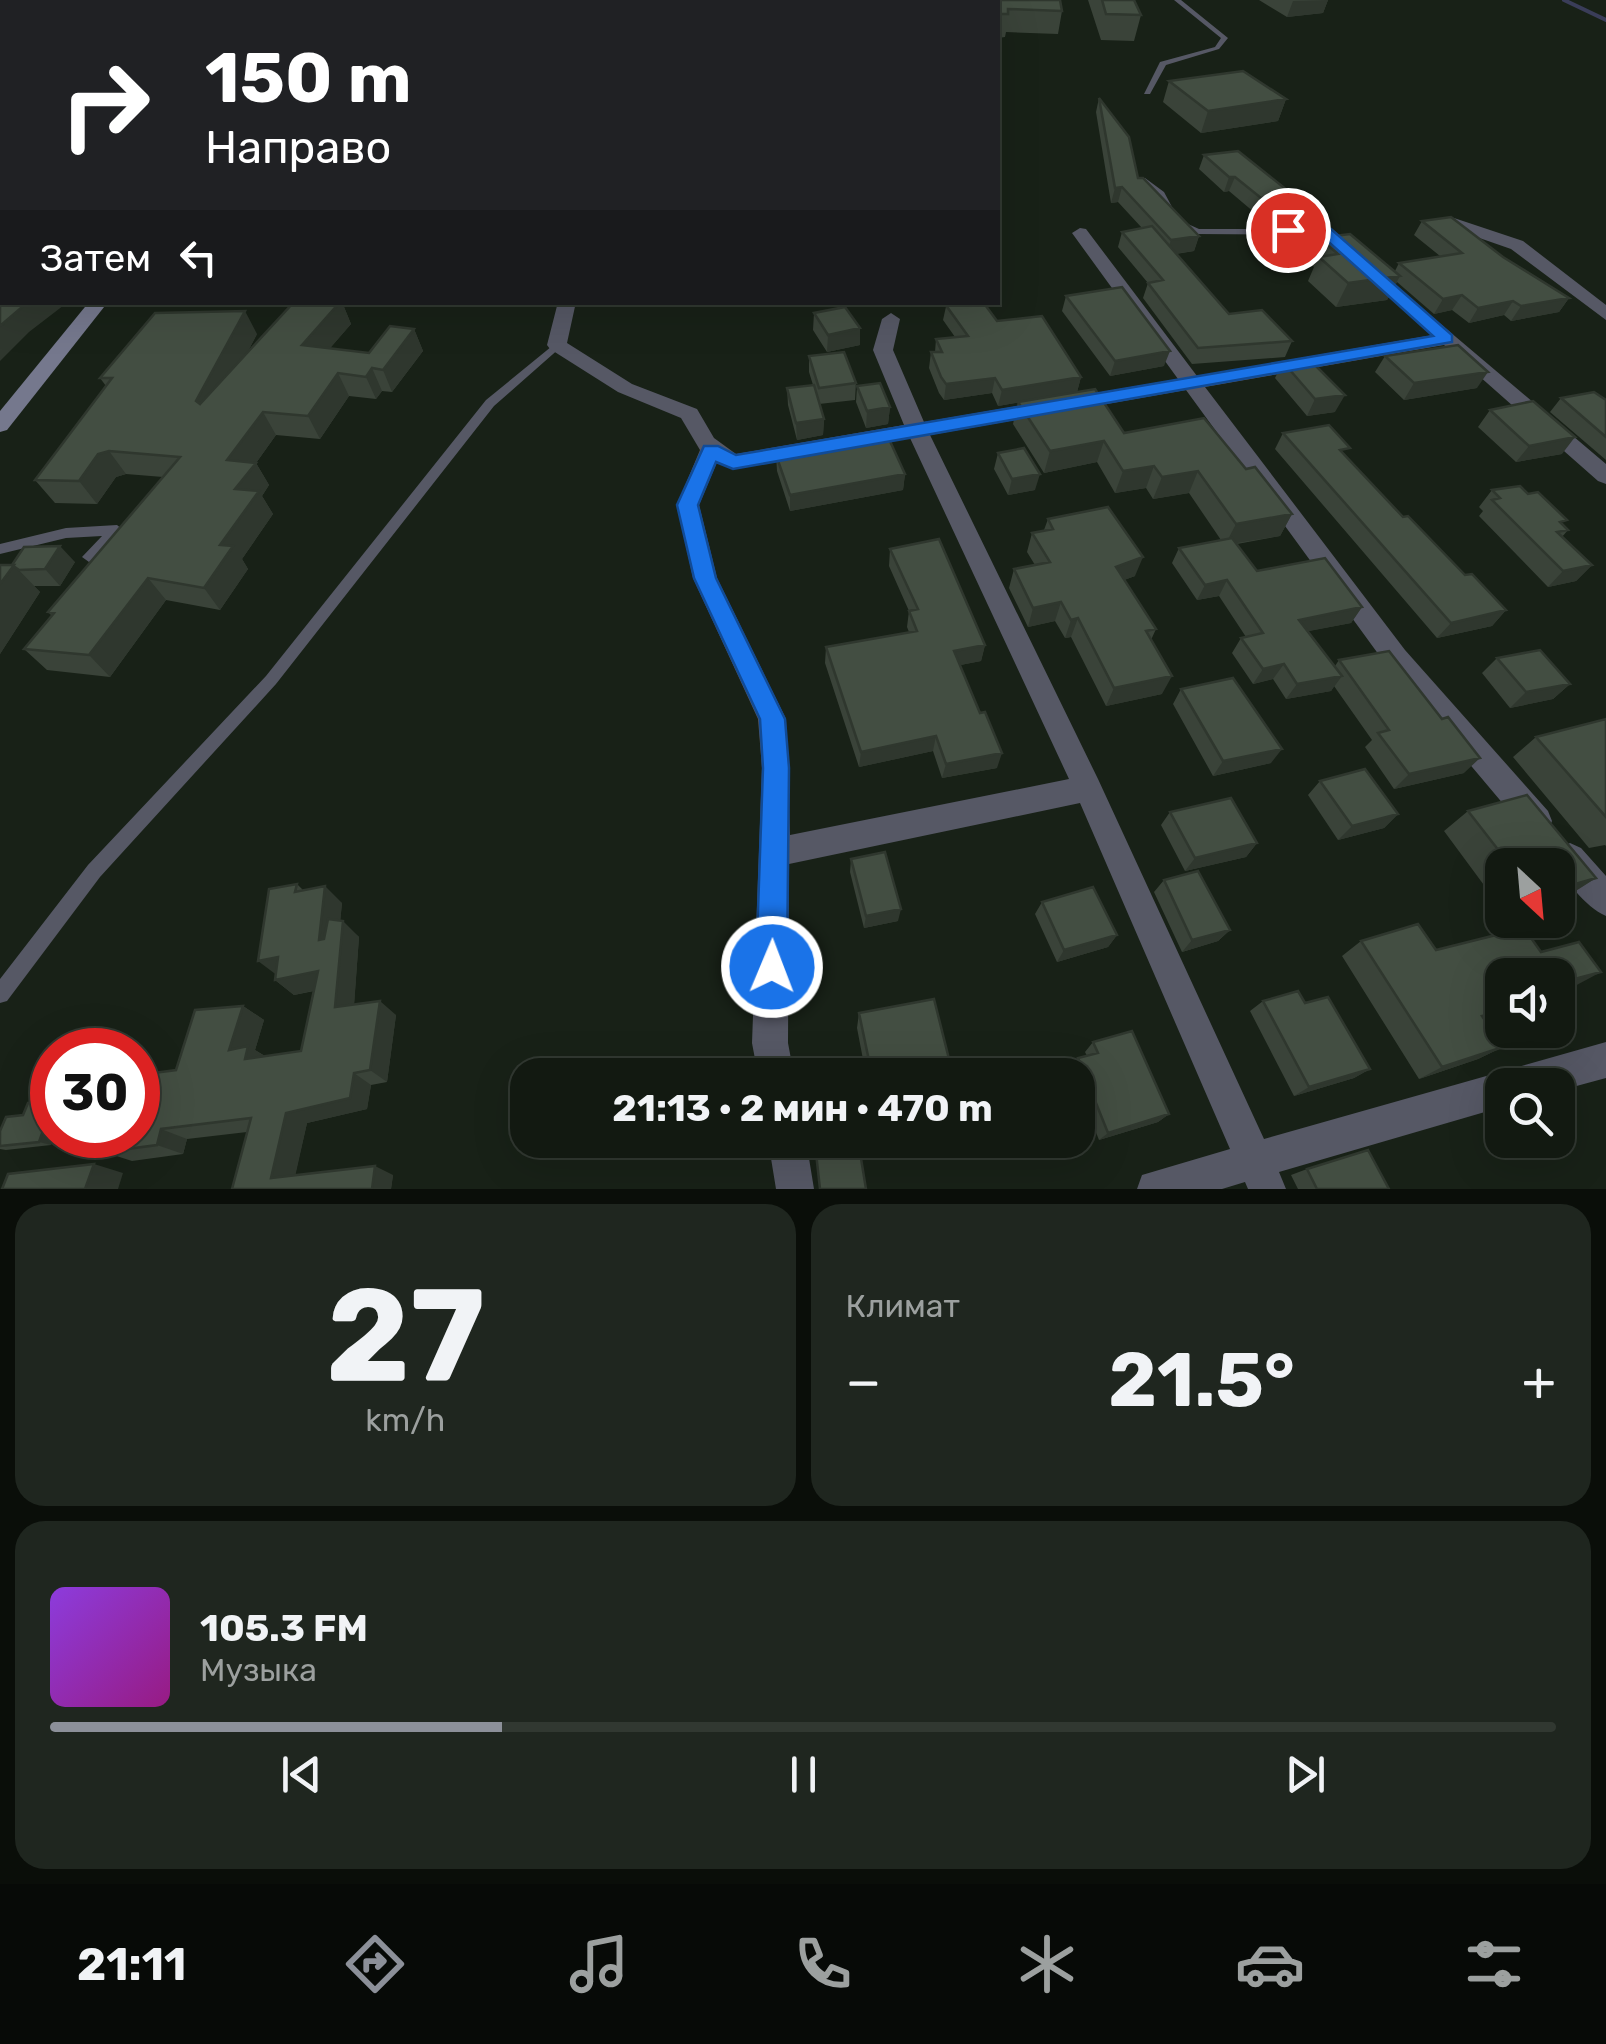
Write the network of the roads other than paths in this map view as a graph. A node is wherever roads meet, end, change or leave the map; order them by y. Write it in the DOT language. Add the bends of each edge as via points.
graph roads {
  1 [pos="1177,0"];
  2 [pos="1147,92"];
  3 [pos="1142,180"];
  4 [pos="1451,222"];
  5 [pos="1326,232"];
  6 [pos="1080,233"];
  7 [pos="96,305"];
  8 [pos="566,305"];
  9 [pos="1606,314"];
  10 [pos="891,319"];
  11 [pos="1446,338"];
  12 [pos="557,345"];
  13 [pos="1192,384"];
  14 [pos="0,425"];
  15 [pos="916,428"];
  16 [pos="711,450"];
  17 [pos="1606,476"];
  18 [pos="130,519"];
  19 [pos="116,530"];
  20 [pos="0,548"];
  21 [pos="89,557"];
  22 [pos="1088,788"];
  23 [pos="774,853"];
  24 [pos="1606,900"];
  25 [pos="0,994"];
  26 [pos="773,1058"];
  27 [pos="1606,1060"];
  28 [pos="1575,1069"];
  29 [pos="1485,1094"];
  30 [pos="790,1158"];
  31 [pos="1260,1174"];
  32 [pos="795,1189"];
  33 [pos="1156,1189"];
  1 -- 2 [label="lane" via="1225,38 1218,48 1163,64"];
  3 -- 5 [label="lane" via="1162,194 1175,222 1198,232"];
  4 -- 9 [label="street" via="1517,245"];
  5 -- 11 [label="street"];
  6 -- 13 [label="street"];
  7 -- 14 [label="street"];
  8 -- 12 [label="street"];
  10 -- 15 [label="street" via="882,350"];
  11 -- 13 [label="street"];
  11 -- 17 [label="street"];
  12 -- 16 [label="street" via="625,388 690,414"];
  12 -- 25 [label="lane" via="490,402 271,680 94,871"];
  13 -- 15 [label="street"];
  13 -- 24 [label="street" via="1396,658"];
  15 -- 16 [label="street" via="733,462"];
  15 -- 22 [label="street"];
  16 -- 23 [label="street" via="688,505 705,578 772,719"];
  18 -- 19 [label="lane"];
  19 -- 20 [label="lane"];
  19 -- 21 [label="lane"];
  22 -- 23 [label="street"];
  22 -- 31 [label="street"];
  23 -- 26 [label="street"];
  27 -- 28 [label="street"];
  29 -- 31 [label="street"];
  30 -- 32 [label="street"];
  31 -- 33 [label="street"];
}
